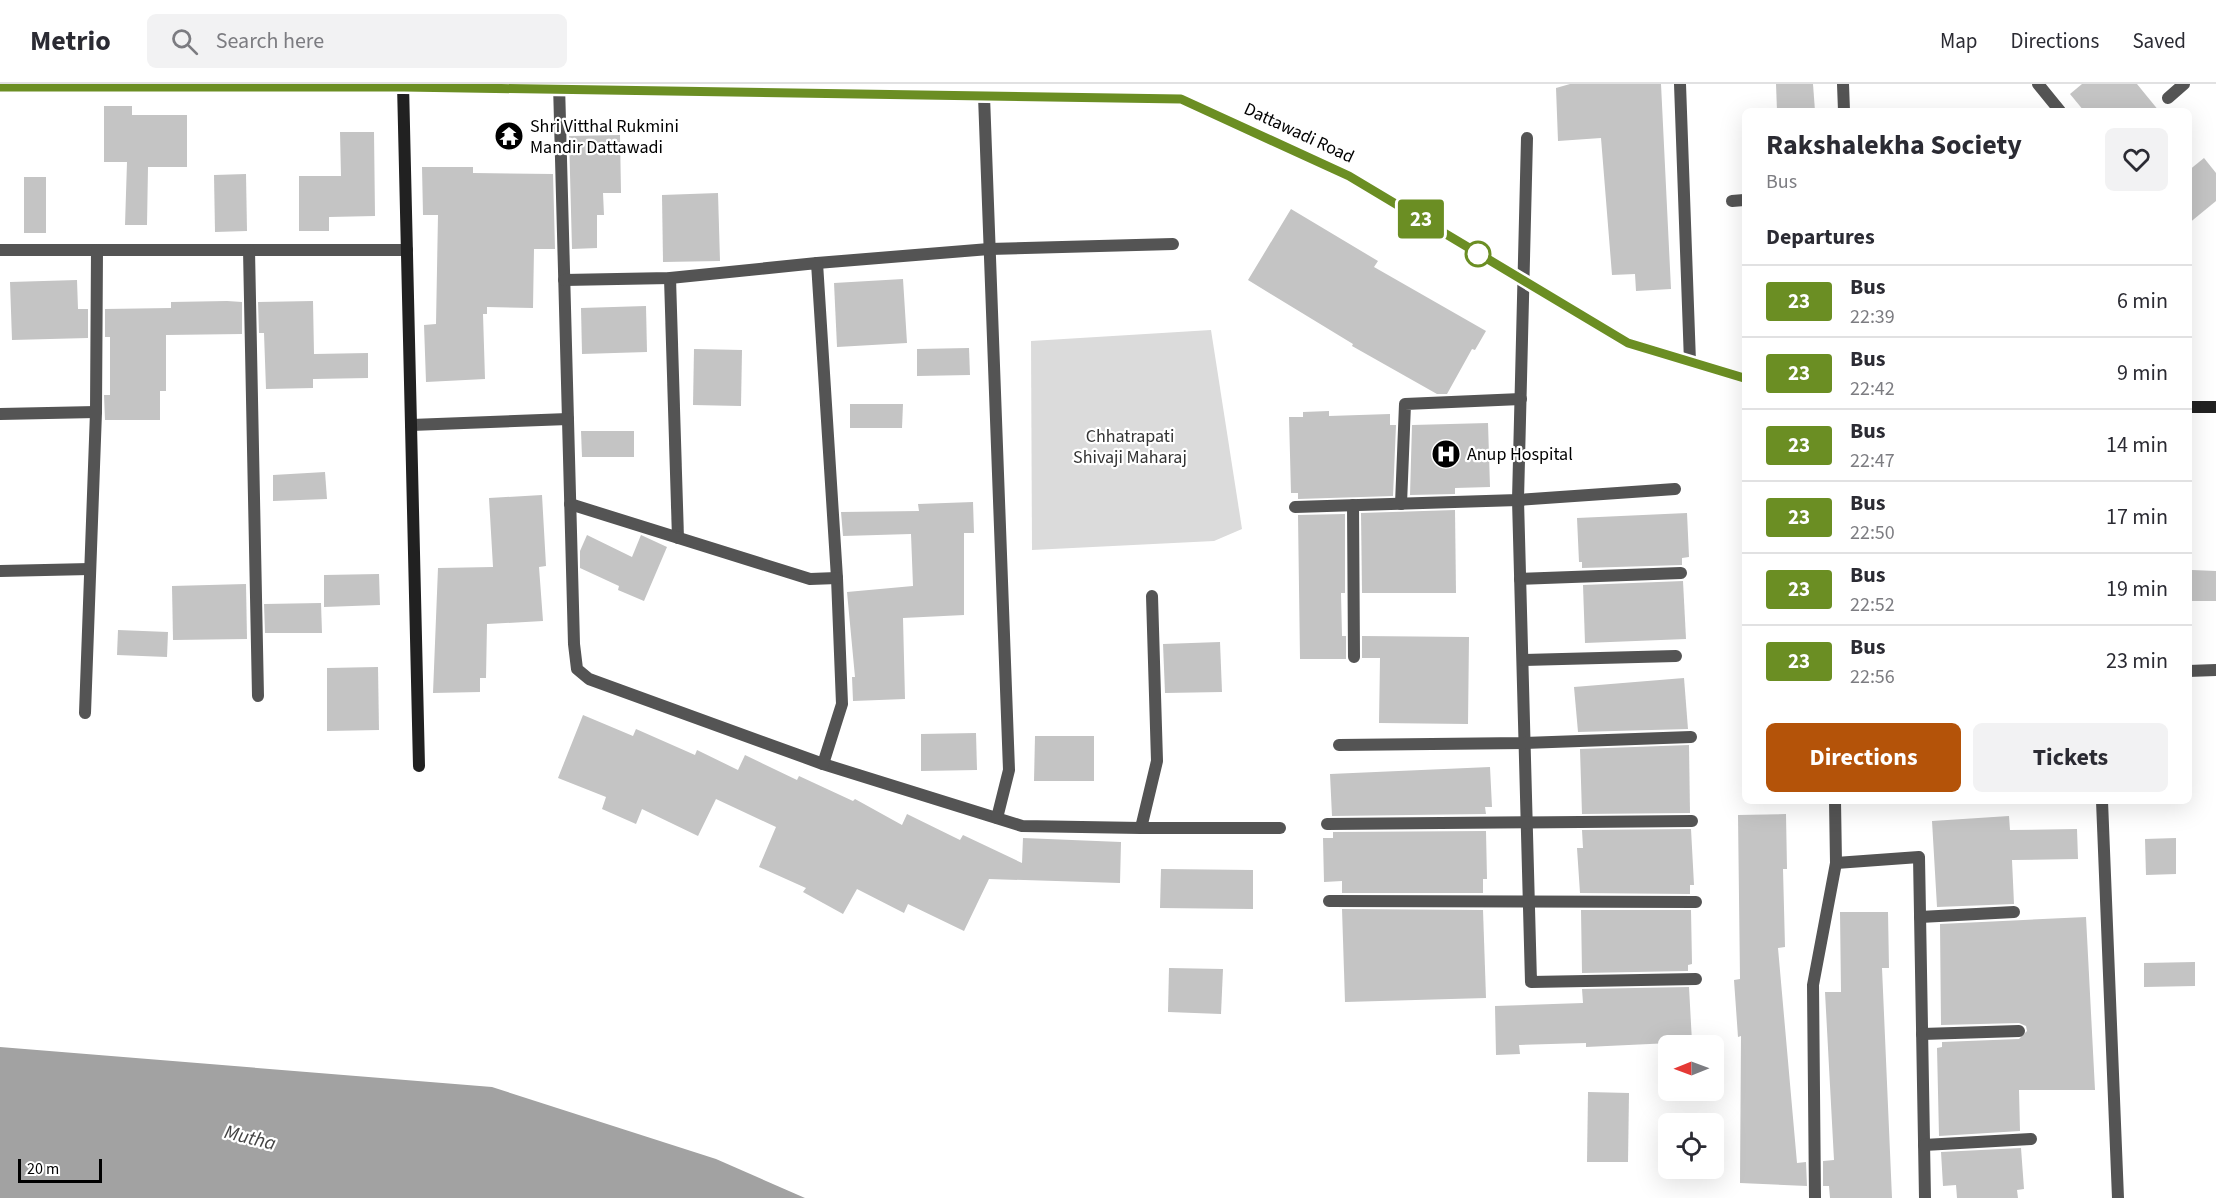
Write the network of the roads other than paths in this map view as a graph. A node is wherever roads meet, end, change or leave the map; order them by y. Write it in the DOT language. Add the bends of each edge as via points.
graph roads {
  1 [pos="1680,84"];
  2 [pos="1843,84"];
  3 [pos="2038,84"];
  4 [pos="2184,84"];
  5 [pos="403,86"];
  6 [pos="0,87"];
  7 [pos="560,87"];
  8 [pos="874,89"];
  9 [pos="984,96"];
  10 [pos="2168,98"];
  11 [pos="1844,108"];
  12 [pos="2058,108"];
  13 [pos="1527,138"];
  14 [pos="1173,244"];
  15 [pos="989,249"];
  16 [pos="0,250"];
  17 [pos="97,250"];
  18 [pos="249,250"];
  19 [pos="407,250"];
  20 [pos="817,263"];
  21 [pos="670,278"];
  22 [pos="564,280"];
  23 [pos="1524,281"];
  24 [pos="1690,362"];
  25 [pos="1742,377"];
  26 [pos="1521,399"];
  27 [pos="2192,407"];
  28 [pos="2216,407"];
  29 [pos="96,412"];
  30 [pos="0,414"];
  31 [pos="568,419"];
  32 [pos="411,426"];
  33 [pos="1675,489"];
  34 [pos="1518,500"];
  35 [pos="570,504"];
  36 [pos="1401,504"];
  37 [pos="1353,505"];
  38 [pos="1295,507"];
  39 [pos="678,538"];
  40 [pos="90,569"];
  41 [pos="0,571"];
  42 [pos="1681,573"];
  43 [pos="837,578"];
  44 [pos="1520,579"];
  45 [pos="1152,596"];
  46 [pos="1676,656"];
  47 [pos="1354,657"];
  48 [pos="1522,660"];
  49 [pos="2216,670"];
  50 [pos="2192,671"];
  51 [pos="258,696"];
  52 [pos="85,713"];
  53 [pos="1691,737"];
  54 [pos="1524,743"];
  55 [pos="1339,745"];
  56 [pos="824,764"];
  57 [pos="419,766"];
  58 [pos="1834,804"];
  59 [pos="2102,804"];
  60 [pos="997,818"];
  61 [pos="1692,821"];
  62 [pos="1527,822"];
  63 [pos="1328,824"];
  64 [pos="1141,828"];
  65 [pos="1280,828"];
  66 [pos="1836,864"];
  67 [pos="1529,900"];
  68 [pos="1329,901"];
  69 [pos="1696,902"];
  70 [pos="2014,912"];
  71 [pos="1920,917"];
  72 [pos="1696,979"];
  73 [pos="2019,1031"];
  74 [pos="1922,1034"];
  75 [pos="2031,1139"];
  76 [pos="1924,1145"];
  77 [pos="1815,1198"];
  78 [pos="1925,1198"];
  79 [pos="2118,1198"];
  1 -- 24 [label="street"];
  2 -- 11 [label="street"];
  3 -- 12 [label="street"];
  4 -- 10 [label="street"];
  5 -- 6 [label="street, Dattawadi Road"];
  5 -- 7 [label="street, Dattawadi Road"];
  5 -- 19 [label="street"];
  7 -- 8 [label="street, Dattawadi Road"];
  7 -- 22 [label="street"];
  8 -- 9 [label="street, Dattawadi Road"];
  9 -- 15 [label="street"];
  9 -- 23 [label="street, Dattawadi Road" via="1181,99 1349,176"];
  13 -- 23 [label="street"];
  14 -- 15 [label="street"];
  15 -- 20 [label="street"];
  15 -- 60 [label="street" via="1009,770"];
  16 -- 17 [label="street"];
  17 -- 18 [label="street"];
  17 -- 29 [label="street"];
  18 -- 19 [label="street"];
  18 -- 51 [label="street"];
  19 -- 32 [label="street"];
  20 -- 21 [label="street"];
  20 -- 43 [label="street"];
  21 -- 22 [label="street"];
  21 -- 39 [label="street"];
  22 -- 31 [label="street"];
  23 -- 24 [label="street, Dattawadi Road" via="1628,343"];
  23 -- 26 [label="street"];
  24 -- 25 [label="street, Dattawadi Road"];
  26 -- 34 [label="street"];
  26 -- 36 [label="street" via="1405,404"];
  27 -- 28 [label="street"];
  29 -- 30 [label="street"];
  29 -- 40 [label="street"];
  31 -- 32 [label="street"];
  31 -- 35 [label="street"];
  32 -- 57 [label="street"];
  33 -- 34 [label="street"];
  34 -- 36 [label="street"];
  34 -- 44 [label="street"];
  35 -- 39 [label="street"];
  35 -- 56 [label="street" via="577,669 589,680"];
  36 -- 37 [label="street"];
  37 -- 38 [label="street"];
  37 -- 47 [label="street"];
  39 -- 43 [label="street" via="810,579"];
  40 -- 41 [label="street"];
  40 -- 52 [label="street"];
  42 -- 44 [label="street"];
  43 -- 56 [label="street" via="842,704"];
  44 -- 48 [label="street"];
  45 -- 64 [label="street" via="1157,761"];
  46 -- 48 [label="street"];
  48 -- 54 [label="street"];
  49 -- 50 [label="street"];
  53 -- 54 [label="street"];
  54 -- 55 [label="street"];
  54 -- 62 [label="street"];
  56 -- 60 [label="street"];
  58 -- 66 [label="street"];
  59 -- 79 [label="street"];
  60 -- 64 [label="street" via="1022,826"];
  61 -- 62 [label="street"];
  62 -- 63 [label="street"];
  62 -- 67 [label="street"];
  64 -- 65 [label="street"];
  66 -- 71 [label="street" via="1919,857"];
  66 -- 77 [label="street" via="1813,985"];
  67 -- 68 [label="street"];
  67 -- 69 [label="street"];
  67 -- 72 [label="street" via="1531,982"];
  70 -- 71 [label="street"];
  71 -- 74 [label="street"];
  73 -- 74 [label="street"];
  74 -- 76 [label="street"];
  75 -- 76 [label="street"];
  76 -- 78 [label="street"];
}
